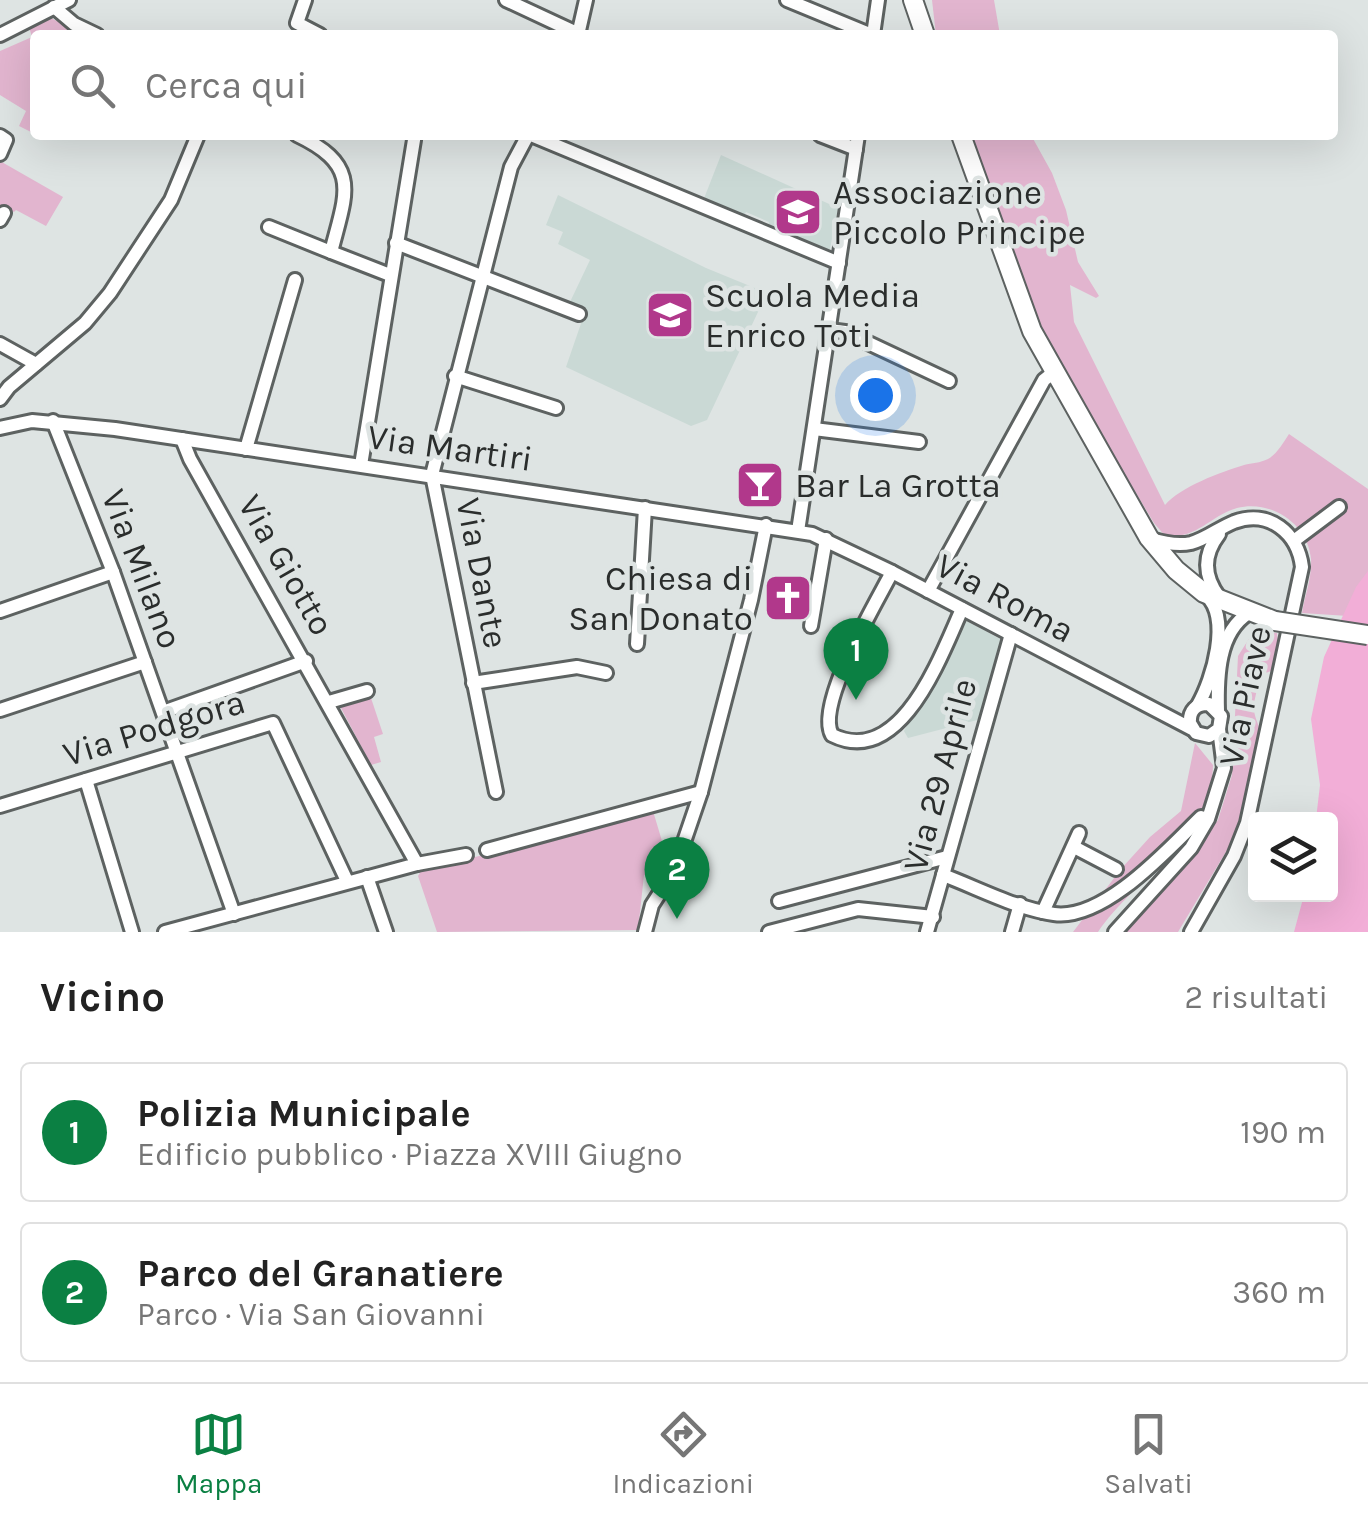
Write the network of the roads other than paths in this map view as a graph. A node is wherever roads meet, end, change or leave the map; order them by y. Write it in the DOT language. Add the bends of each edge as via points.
graph roads {
  1 [pos="69,0"];
  2 [pos="305,0"];
  3 [pos="506,0"];
  4 [pos="586,0"];
  5 [pos="787,0"];
  6 [pos="878,0"];
  7 [pos="913,0"];
  8 [pos="924,0"];
  9 [pos="54,8"];
  10 [pos="87,30"];
  11 [pos="310,30"];
  12 [pos="569,30"];
  13 [pos="580,30"];
  14 [pos="861,30"];
  15 [pos="874,30"];
  16 [pos="924,30"];
  17 [pos="926,30"];
  18 [pos="0,34"];
  19 [pos="0,136"];
  20 [pos="196,140"];
  21 [pos="308,140"];
  22 [pos="414,140"];
  23 [pos="527,140"];
  24 [pos="553,140"];
  25 [pos="964,140"];
  26 [pos="857,142"];
  27 [pos="0,154"];
  28 [pos="269,227"];
  29 [pos="396,242"];
  30 [pos="330,252"];
  31 [pos="839,263"];
  32 [pos="390,275"];
  33 [pos="481,276"];
  34 [pos="295,280"];
  35 [pos="578,314"];
  36 [pos="829,330"];
  37 [pos="0,344"];
  38 [pos="36,364"];
  39 [pos="1054,372"];
  40 [pos="455,376"];
  41 [pos="949,381"];
  42 [pos="0,399"];
  43 [pos="556,408"];
  44 [pos="53,421"];
  45 [pos="2,423"];
  46 [pos="69,423"];
  47 [pos="814,429"];
  48 [pos="189,440"];
  49 [pos="919,442"];
  50 [pos="64,448"];
  51 [pos="246,449"];
  52 [pos="361,465"];
  53 [pos="432,475"];
  54 [pos="1340,507"];
  55 [pos="646,508"];
  56 [pos="766,525"];
  57 [pos="1224,527"];
  58 [pos="798,531"];
  59 [pos="1149,538"];
  60 [pos="826,539"];
  61 [pos="1295,540"];
  62 [pos="113,572"];
  63 [pos="892,572"];
  64 [pos="928,591"];
  65 [pos="1204,593"];
  66 [pos="1223,602"];
  67 [pos="962,609"];
  68 [pos="0,611"];
  69 [pos="1249,613"];
  70 [pos="811,626"];
  71 [pos="1011,634"];
  72 [pos="1368,635"];
  73 [pos="638,644"];
  74 [pos="306,661"];
  75 [pos="145,662"];
  76 [pos="606,673"];
  77 [pos="473,683"];
  78 [pos="366,691"];
  79 [pos="328,702"];
  80 [pos="1195,708"];
  81 [pos="0,710"];
  82 [pos="1218,710"];
  83 [pos="163,712"];
  84 [pos="1156,712"];
  85 [pos="1219,729"];
  86 [pos="1196,732"];
  87 [pos="177,753"];
  88 [pos="1220,776"];
  89 [pos="86,780"];
  90 [pos="496,792"];
  91 [pos="701,792"];
  92 [pos="0,806"];
  93 [pos="1201,817"];
  94 [pos="487,850"];
  95 [pos="466,856"];
  96 [pos="947,857"];
  97 [pos="417,864"];
  98 [pos="1116,868"];
  99 [pos="943,875"];
  100 [pos="367,877"];
  101 [pos="347,882"];
  102 [pos="779,902"];
  103 [pos="1020,904"];
  104 [pos="1044,912"];
  105 [pos="234,914"];
  106 [pos="932,917"];
  107 [pos="132,932"];
  108 [pos="165,932"];
  109 [pos="386,932"];
  110 [pos="645,932"];
  111 [pos="769,932"];
  112 [pos="927,932"];
  113 [pos="1012,932"];
  114 [pos="1115,932"];
  115 [pos="1191,932"];
  1 -- 9 [label="street"];
  2 -- 11 [label="street" via="297,24"];
  3 -- 12 [label="street"];
  4 -- 13 [label="street"];
  5 -- 14 [label="street"];
  6 -- 15 [label="street"];
  7 -- 16 [label="main road"];
  8 -- 17 [label="main road"];
  9 -- 10 [label="street"];
  9 -- 18 [label="street"];
  19 -- 27 [label="street" via="6,140"];
  20 -- 38 [label="street" via="171,200 110,293"];
  21 -- 30 [label="street" via="337,159 342,173 343,203"];
  22 -- 29 [label="street"];
  23 -- 33 [label="street" via="511,166"];
  24 -- 31 [label="street"];
  25 -- 39 [label="main road" via="1032,331"];
  26 -- 31 [label="street"];
  28 -- 30 [label="street"];
  29 -- 32 [label="street"];
  29 -- 33 [label="street"];
  30 -- 32 [label="street"];
  31 -- 36 [label="street"];
  32 -- 52 [label="street"];
  33 -- 35 [label="street"];
  33 -- 40 [label="street"];
  34 -- 51 [label="street"];
  36 -- 41 [label="street"];
  36 -- 47 [label="street"];
  37 -- 38 [label="street"];
  38 -- 42 [label="street"];
  39 -- 59 [label="main road"];
  39 -- 64 [label="street"];
  40 -- 43 [label="street"];
  40 -- 53 [label="street"];
  44 -- 45 [label="street, Via Martiri"];
  44 -- 46 [label="street, Via Martiri"];
  44 -- 50 [label="street, Via Milano"];
  46 -- 48 [label="street, Via Martiri"];
  46 -- 50 [label="street"];
  47 -- 49 [label="street"];
  47 -- 58 [label="street"];
  48 -- 51 [label="street, Via Martiri"];
  48 -- 74 [label="street, Via Giotto" via="190,459"];
  50 -- 62 [label="street, Via Milano"];
  51 -- 52 [label="street, Via Martiri"];
  52 -- 53 [label="street, Via Martiri"];
  53 -- 55 [label="street, Via Martiri"];
  53 -- 77 [label="street, Via Dante"];
  54 -- 61 [label="street"];
  55 -- 56 [label="street, Via Martiri"];
  55 -- 73 [label="street"];
  56 -- 58 [label="street, Via Martiri"];
  56 -- 91 [label="street"];
  57 -- 59 [label="street" via="1189,544"];
  57 -- 61 [label="street" via="1266,520"];
  57 -- 66 [label="street, Via Piave" via="1206,566"];
  58 -- 60 [label="street, Via Roma"];
  59 -- 65 [label="main road"];
  60 -- 63 [label="street, Via Roma"];
  60 -- 70 [label="street"];
  61 -- 115 [label="street, Via Piave" via="1301,579 1247,824"];
  62 -- 68 [label="street"];
  62 -- 75 [label="street, Via Milano"];
  63 -- 64 [label="street, Via Roma"];
  63 -- 67 [label="street" via="831,702 832,735 849,742 898,725"];
  64 -- 67 [label="street, Via Roma"];
  65 -- 66 [label="main road"];
  65 -- 80 [label="street, Via Piave" via="1217,609 1217,640 1212,677"];
  66 -- 69 [label="main road"];
  67 -- 71 [label="street, Via Roma"];
  69 -- 72 [label="main road, bridge"];
  69 -- 82 [label="street, Via Piave" via="1226,640"];
  71 -- 84 [label="street, Via Roma"];
  71 -- 96 [label="street, Via 29 Aprile"];
  74 -- 79 [label="street, Via Giotto"];
  74 -- 83 [label="street"];
  75 -- 81 [label="street"];
  75 -- 83 [label="street, Via Milano"];
  76 -- 77 [label="street, Via Dante" via="576,667"];
  77 -- 90 [label="street, Via Dante"];
  78 -- 79 [label="street"];
  79 -- 97 [label="street, Via Giotto"];
  80 -- 82 [label="street" via="1209,704"];
  80 -- 84 [label="street, Via Roma"];
  80 -- 86 [label="street" via="1189,718"];
  82 -- 85 [label="street"];
  83 -- 87 [label="street, Via Milano"];
  84 -- 86 [label="street, Via Roma"];
  85 -- 86 [label="street" via="1212,735"];
  85 -- 88 [label="street, Via Piave"];
  86 -- 88 [label="street, Via Piave" via="1215,752"];
  87 -- 89 [label="street, Via Podgora"];
  87 -- 101 [label="street, Via Podgora" via="273,723"];
  87 -- 105 [label="street, Via Milano"];
  88 -- 114 [label="street, Via Piave" via="1198,840"];
  89 -- 92 [label="street, Via Podgora"];
  89 -- 107 [label="street"];
  91 -- 94 [label="street"];
  91 -- 110 [label="street"];
  93 -- 104 [label="street" via="1139,876 1092,907 1075,914"];
  95 -- 97 [label="street"];
  96 -- 99 [label="street, Via 29 Aprile"];
  96 -- 102 [label="street"];
  97 -- 100 [label="street"];
  98 -- 104 [label="street" via="1077,840"];
  99 -- 103 [label="street"];
  99 -- 106 [label="street, Via 29 Aprile"];
  100 -- 101 [label="street"];
  100 -- 109 [label="street"];
  101 -- 105 [label="street"];
  103 -- 104 [label="street"];
  103 -- 113 [label="street"];
  105 -- 108 [label="street"];
  106 -- 111 [label="street" via="858,909"];
  106 -- 112 [label="street, Via 29 Aprile"];
}
